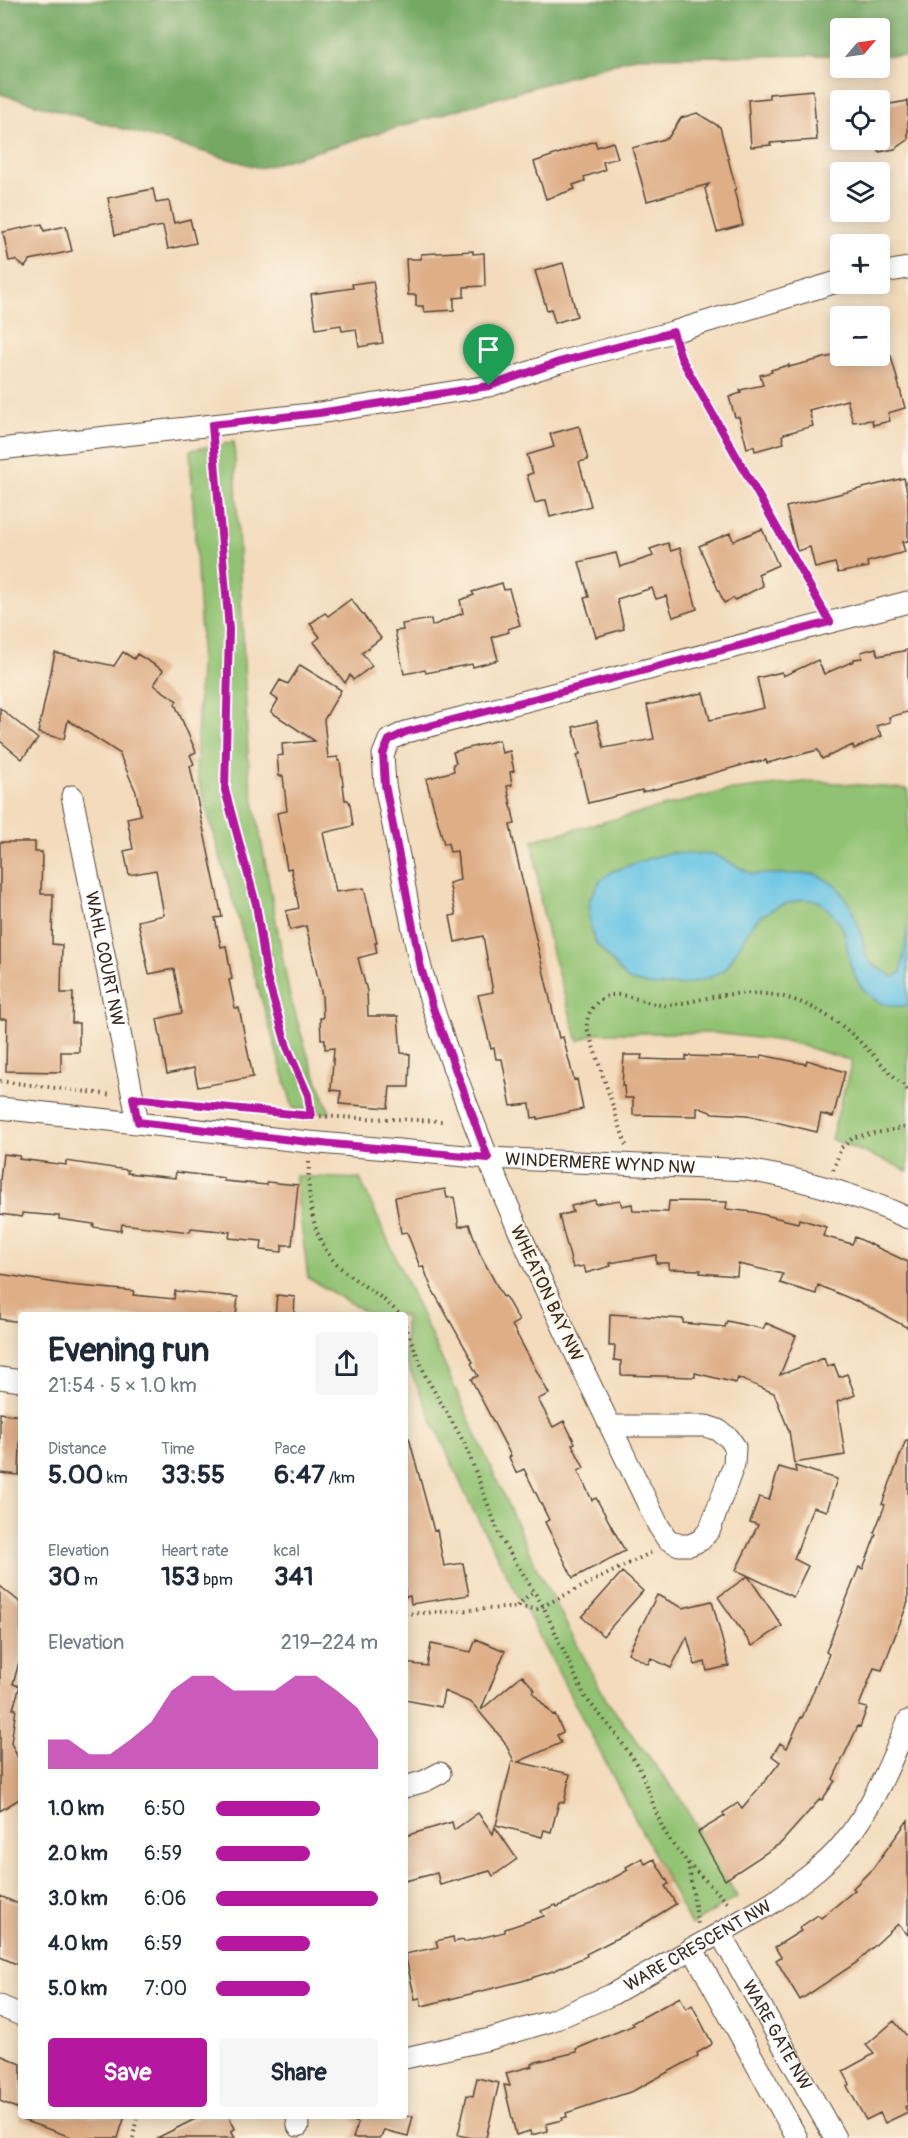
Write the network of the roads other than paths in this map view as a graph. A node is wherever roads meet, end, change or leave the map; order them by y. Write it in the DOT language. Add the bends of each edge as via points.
graph roads {
  1 [pos="908,268"];
  2 [pos="890,271"];
  3 [pos="830,284"];
  4 [pos="0,449"];
  5 [pos="908,602"];
  6 [pos="72,796"];
  7 [pos="0,1108"];
  8 [pos="138,1122"];
  9 [pos="488,1158"];
  10 [pos="908,1218"];
  11 [pos="0,1378"];
  12 [pos="18,1381"];
  13 [pos="610,1426"];
  14 [pos="908,1721"];
  15 [pos="440,1773"];
  16 [pos="408,1786"];
  17 [pos="705,1941"];
  18 [pos="0,2006"];
  19 [pos="18,2015"];
  20 [pos="408,2057"];
  21 [pos="797,2138"];
  22 [pos="835,2138"];
  1 -- 2 [label="street"];
  3 -- 4 [label="street" via="489,386 319,413"];
  5 -- 9 [label="street, WHEATON BAY NW" via="406,732 389,740 383,754 385,785 421,968"];
  6 -- 8 [label="street, WAHL COURT NW"];
  7 -- 8 [label="street, WINDERMERE WYND NW"];
  8 -- 9 [label="street, WINDERMERE WYND NW"];
  9 -- 10 [label="street, WINDERMERE WYND NW" via="747,1170 827,1186"];
  9 -- 13 [label="street, WHEATON BAY NW" via="529,1258"];
  11 -- 12 [label="street"];
  13 -- 13 [label="street, WHEATON BAY NW" via="667,1539 679,1545 701,1540 710,1529 734,1464 735,1447 729,1438 706,1426"];
  14 -- 17 [label="street, WARE CRESCENT NW" via="868,1808 840,1847 799,1884"];
  15 -- 16 [label="street"];
  17 -- 20 [label="street, WARE CRESCENT NW" via="611,1995 551,2021"];
  17 -- 21 [label="street, WARE GATE NW"];
  17 -- 22 [label="street, WARE GATE NW"];
  18 -- 19 [label="street"];
}
